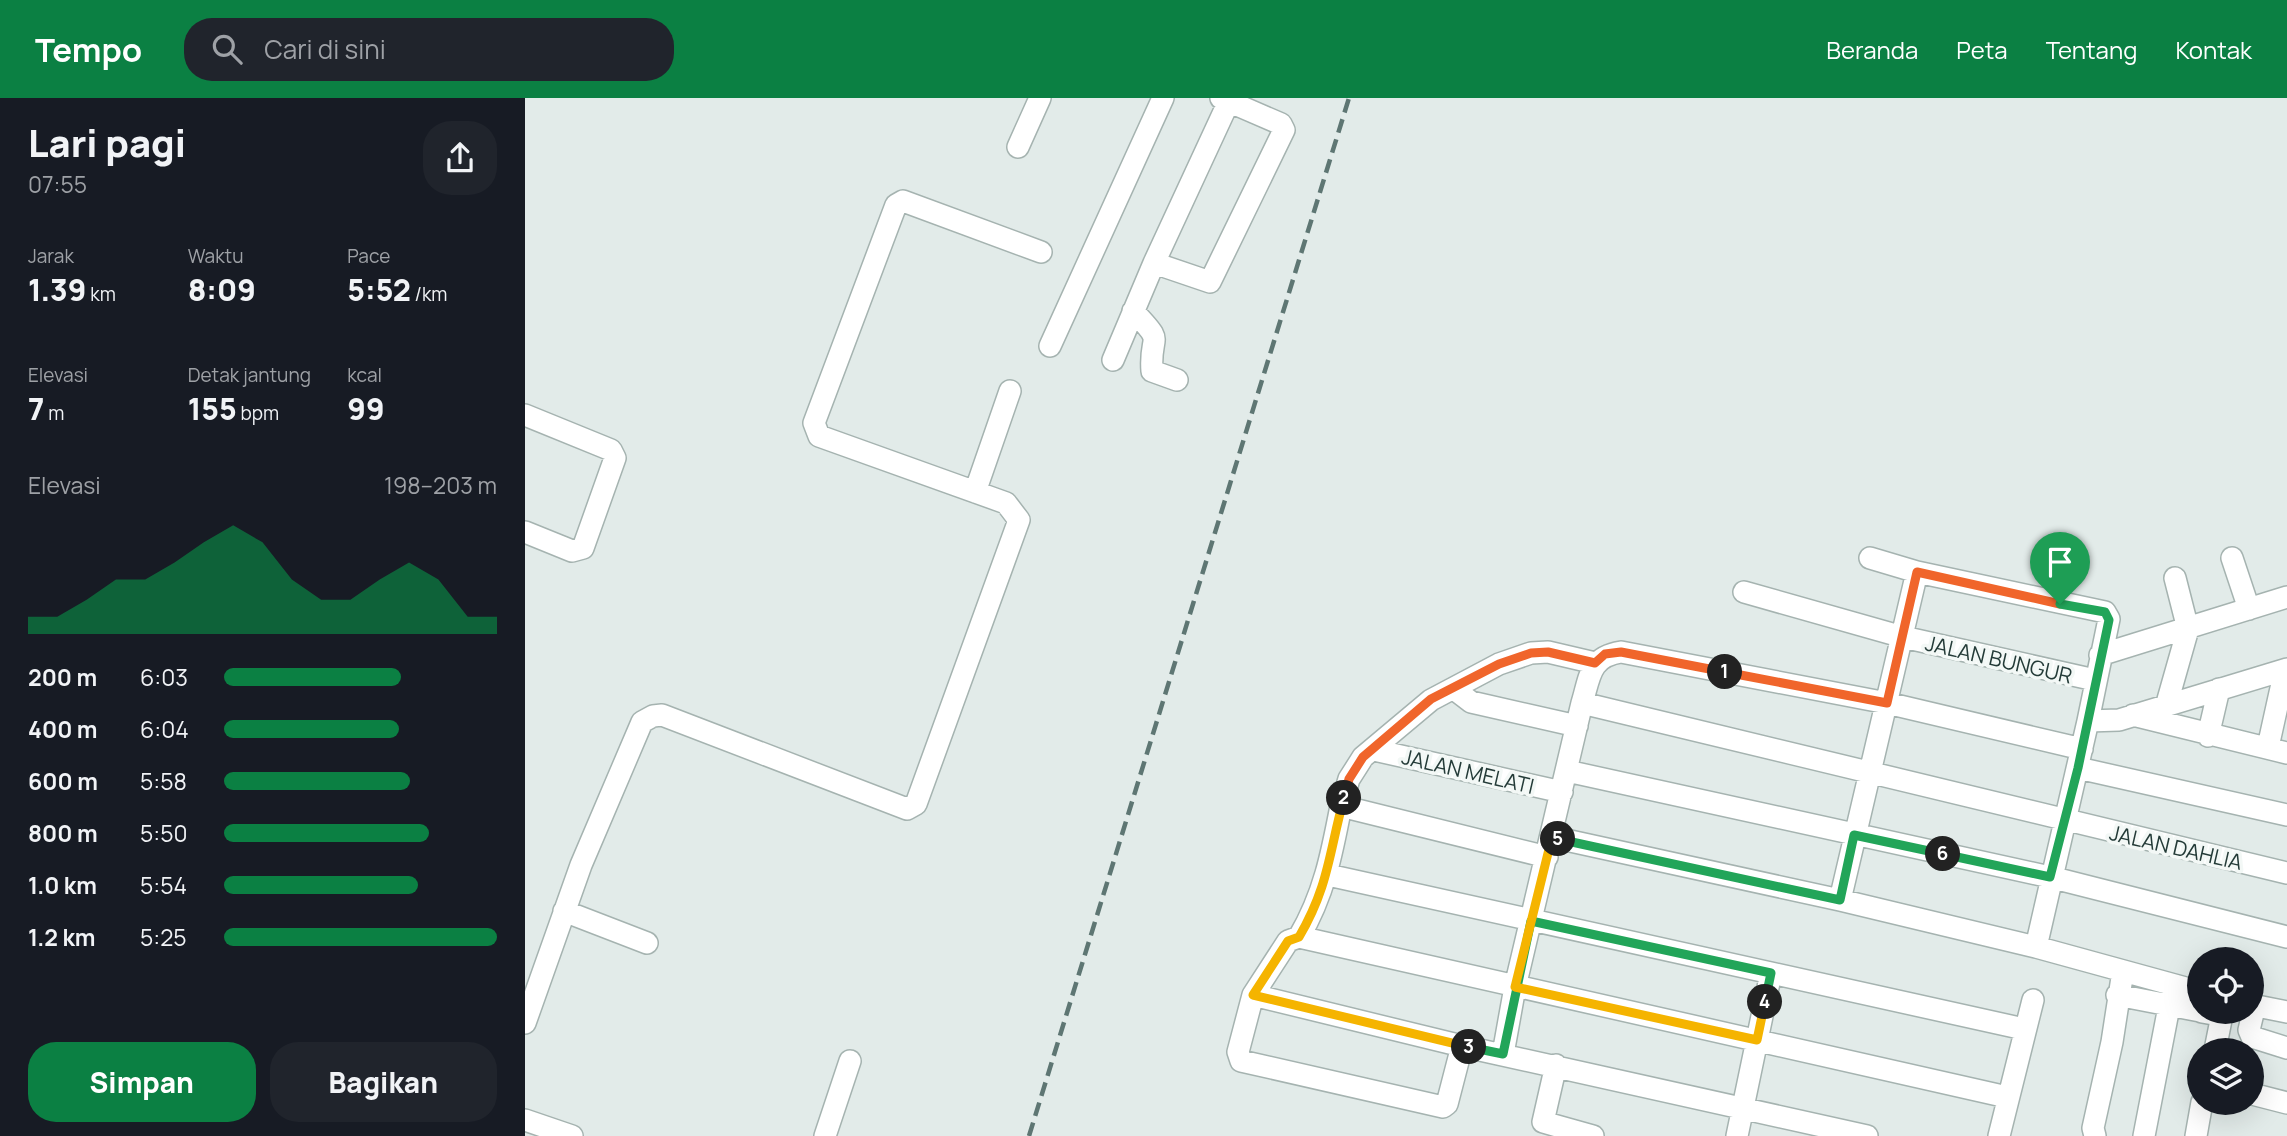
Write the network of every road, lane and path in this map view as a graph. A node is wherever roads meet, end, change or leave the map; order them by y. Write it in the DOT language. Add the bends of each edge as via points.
graph roads {
  1 [pos="1040,98"];
  2 [pos="1163,98"];
  3 [pos="1225,100"];
  4 [pos="1018,147"];
  5 [pos="1041,252"];
  6 [pos="1154,263"];
  7 [pos="1133,312"];
  8 [pos="1050,346"];
  9 [pos="1113,360"];
  10 [pos="1177,380"];
  11 [pos="1010,391"];
  12 [pos="525,415"];
  13 [pos="975,492"];
  14 [pos="525,532"];
  15 [pos="1870,558"];
  16 [pos="2232,558"];
  17 [pos="1917,572"];
  18 [pos="2175,578"];
  19 [pos="1744,592"];
  20 [pos="2287,597"];
  21 [pos="2249,610"];
  22 [pos="2188,629"];
  23 [pos="1903,637"];
  24 [pos="2101,655"];
  25 [pos="1595,663"];
  26 [pos="2286,669"];
  27 [pos="2095,680"];
  28 [pos="2219,688"];
  29 [pos="1454,689"];
  30 [pos="1582,703"];
  31 [pos="1887,703"];
  32 [pos="2167,703"];
  33 [pos="2133,715"];
  34 [pos="2088,721"];
  35 [pos="1577,726"];
  36 [pos="2208,736"];
  37 [pos="1374,750"];
  38 [pos="2278,750"];
  39 [pos="2080,759"];
  40 [pos="1567,771"];
  41 [pos="1871,771"];
  42 [pos="1562,792"];
  43 [pos="1342,806"];
  44 [pos="2287,815"];
  45 [pos="2066,821"];
  46 [pos="1854,835"];
  47 [pos="1549,847"];
  48 [pos="2287,873"];
  49 [pos="1328,875"];
  50 [pos="2050,877"];
  51 [pos="1840,900"];
  52 [pos="564,911"];
  53 [pos="1531,921"];
  54 [pos="1299,937"];
  55 [pos="2287,937"];
  56 [pos="647,943"];
  57 [pos="2036,947"];
  58 [pos="2123,971"];
  59 [pos="1771,973"];
  60 [pos="1515,987"];
  61 [pos="2187,994"];
  62 [pos="1253,995"];
  63 [pos="2117,995"];
  64 [pos="2171,996"];
  65 [pos="2033,1000"];
  66 [pos="2187,1004"];
  67 [pos="2264,1007"];
  68 [pos="2287,1012"];
  69 [pos="525,1023"];
  70 [pos="2250,1024"];
  71 [pos="2024,1030"];
  72 [pos="1757,1040"];
  73 [pos="1462,1046"];
  74 [pos="2287,1048"];
  75 [pos="1503,1054"];
  76 [pos="850,1061"];
  77 [pos="1556,1065"];
  78 [pos="2007,1097"];
  79 [pos="2264,1097"];
  80 [pos="2287,1103"];
  81 [pos="1744,1107"];
  82 [pos="2200,1115"];
  83 [pos="531,1127"];
  84 [pos="572,1136"];
  85 [pos="825,1136"];
  86 [pos="1593,1136"];
  87 [pos="1737,1136"];
  88 [pos="1867,1136"];
  89 [pos="1999,1136"];
  90 [pos="2095,1136"];
  91 [pos="2144,1136"];
  92 [pos="2196,1136"];
  1 -- 4 [label="street"];
  2 -- 8 [label="street"];
  3 -- 6 [label="street"];
  3 -- 6 [label="street" via="1281,124 1284,130 1210,282"];
  5 -- 13 [label="street" via="904,201 896,205 814,423 819,436"];
  6 -- 7 [label="street"];
  7 -- 9 [label="street"];
  7 -- 10 [label="street" via="1157,341 1152,370"];
  11 -- 13 [label="street"];
  12 -- 14 [label="street" via="611,450 615,458 583,548 572,551"];
  13 -- 52 [label="street" via="1006,503 1019,520 916,804 907,808 661,715 653,716 642,722"];
  15 -- 17 [label="street"];
  16 -- 21 [label="street"];
  17 -- 23 [label="street"];
  17 -- 24 [label="street" via="2105,612 2109,620"];
  18 -- 22 [label="street"];
  19 -- 23 [label="street, JALAN BUNGUR"];
  20 -- 21 [label="street"];
  21 -- 22 [label="street"];
  22 -- 24 [label="street"];
  22 -- 32 [label="street"];
  23 -- 27 [label="street, JALAN BUNGUR"];
  23 -- 31 [label="street"];
  24 -- 27 [label="street"];
  25 -- 29 [label="street" via="1548,652 1531,653 1499,664"];
  25 -- 30 [label="street"];
  25 -- 31 [label="street" via="1605,654 1621,652"];
  26 -- 28 [label="street"];
  26 -- 38 [label="street"];
  27 -- 34 [label="street"];
  28 -- 32 [label="street"];
  28 -- 36 [label="street"];
  29 -- 35 [label="street" via="1471,702"];
  29 -- 37 [label="street" via="1431,699"];
  30 -- 35 [label="street"];
  30 -- 41 [label="street, JALAN DAHLIA"];
  31 -- 39 [label="street"];
  31 -- 41 [label="street"];
  32 -- 33 [label="street"];
  33 -- 34 [label="street" via="2106,723"];
  33 -- 36 [label="street"];
  34 -- 39 [label="street"];
  35 -- 40 [label="street"];
  36 -- 38 [label="street"];
  37 -- 42 [label="street, JALAN MELATI"];
  37 -- 43 [label="street" via="1363,757 1349,779"];
  39 -- 44 [label="street"];
  39 -- 45 [label="street"];
  40 -- 42 [label="street"];
  40 -- 46 [label="street"];
  41 -- 45 [label="street, JALAN DAHLIA"];
  41 -- 46 [label="street"];
  42 -- 47 [label="street"];
  43 -- 47 [label="street"];
  43 -- 49 [label="street"];
  45 -- 48 [label="street, JALAN DAHLIA"];
  45 -- 50 [label="street"];
  46 -- 50 [label="street"];
  46 -- 51 [label="street"];
  47 -- 51 [label="street"];
  47 -- 53 [label="street"];
  49 -- 53 [label="street"];
  49 -- 54 [label="street"];
  50 -- 55 [label="street"];
  50 -- 57 [label="street"];
  51 -- 57 [label="street"];
  52 -- 56 [label="street"];
  52 -- 69 [label="street"];
  53 -- 59 [label="street"];
  53 -- 60 [label="street"];
  54 -- 60 [label="street"];
  54 -- 62 [label="street" via="1288,941"];
  57 -- 58 [label="street"];
  58 -- 63 [label="street"];
  58 -- 64 [label="street"];
  59 -- 71 [label="street"];
  59 -- 72 [label="street"];
  60 -- 72 [label="street"];
  60 -- 75 [label="street"];
  61 -- 64 [label="street"];
  62 -- 73 [label="street"];
  62 -- 73 [label="street" via="1238,1052 1241,1061 1443,1107"];
  63 -- 64 [label="street"];
  63 -- 90 [label="street"];
  64 -- 66 [label="street"];
  64 -- 91 [label="street"];
  65 -- 71 [label="street"];
  67 -- 68 [label="street"];
  70 -- 74 [label="street" via="2252,1037"];
  71 -- 78 [label="street"];
  72 -- 78 [label="street"];
  72 -- 81 [label="street"];
  73 -- 75 [label="street"];
  75 -- 77 [label="street"];
  76 -- 85 [label="street"];
  77 -- 81 [label="street"];
  77 -- 86 [label="street" via="1543,1122"];
  78 -- 89 [label="street"];
  79 -- 80 [label="street"];
  81 -- 87 [label="street"];
  81 -- 88 [label="street"];
  82 -- 92 [label="street"];
  83 -- 84 [label="street"];
}
